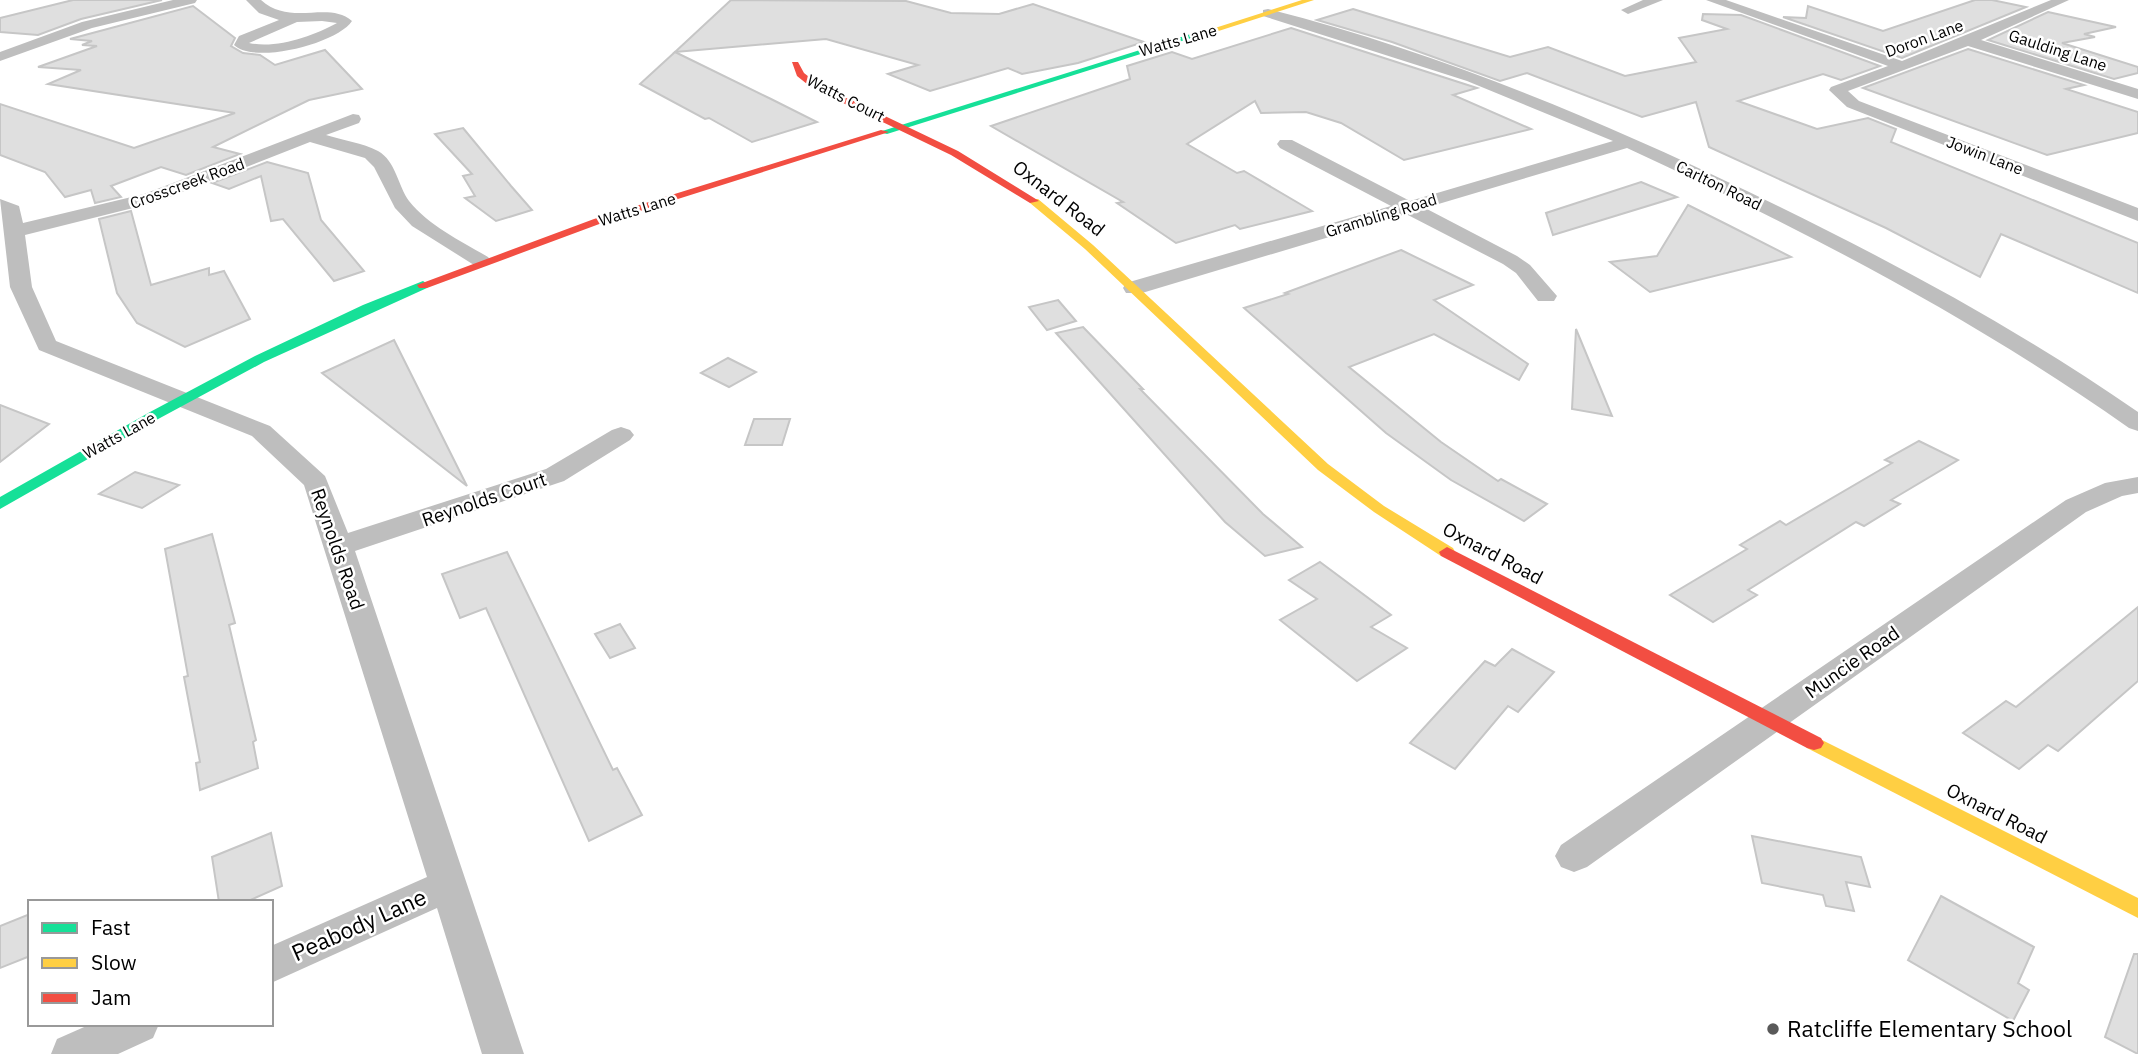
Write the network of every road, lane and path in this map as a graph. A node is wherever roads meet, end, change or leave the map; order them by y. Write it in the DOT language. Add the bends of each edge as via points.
graph roads {
  1 [pos="190,0"];
  2 [pos="253,0"];
  3 [pos="1310,0"];
  4 [pos="1656,0"];
  5 [pos="1713,0"];
  6 [pos="2063,0"];
  7 [pos="1628,10"];
  8 [pos="1268,13"];
  9 [pos="292,20"];
  10 [pos="1968,41"];
  11 [pos="0,57"];
  12 [pos="795,64"];
  13 [pos="1900,65"];
  14 [pos="1836,90"];
  15 [pos="2138,94"];
  16 [pos="353,118"];
  17 [pos="903,126"];
  18 [pos="309,136"];
  19 [pos="1629,142"];
  20 [pos="1286,144"];
  21 [pos="0,205"];
  22 [pos="1408,207"];
  23 [pos="2138,215"];
  24 [pos="16,231"];
  25 [pos="481,261"];
  26 [pos="1134,288"];
  27 [pos="11,289"];
  28 [pos="1546,296"];
  29 [pos="184,399"];
  30 [pos="2138,423"];
  31 [pos="621,435"];
  32 [pos="2138,485"];
  33 [pos="0,504"];
  34 [pos="339,546"];
  35 [pos="1769,720"];
  36 [pos="1574,856"];
  37 [pos="448,885"];
  38 [pos="2138,909"];
  39 [pos="273,964"];
  40 [pos="134,1026"];
  41 [pos="72,1054"];
  42 [pos="503,1054"];
  1 -- 11 [label="street" via="87,24"];
  2 -- 9 [label="street"];
  3 -- 8 [label="street, Watts Lane"];
  4 -- 7 [label="street"];
  5 -- 13 [label="street"];
  6 -- 10 [label="street, Doron Lane"];
  8 -- 17 [label="street, Watts Lane"];
  8 -- 19 [label="street, Carlton Road" via="1475,79"];
  9 -- 9 [label="street" via="244,39 241,45 279,46 341,27 345,21"];
  10 -- 13 [label="street, Doron Lane"];
  10 -- 15 [label="street, Gaulding Lane"];
  12 -- 17 [label="street, Watts Court" via="815,86"];
  13 -- 14 [label="street, Doron Lane"];
  14 -- 23 [label="street, Jowin Lane" via="1853,104"];
  16 -- 18 [label="street, Crosscreek Road"];
  17 -- 25 [label="street, Watts Lane"];
  17 -- 26 [label="street, Oxnard Road" via="1023,193"];
  18 -- 24 [label="street, Crosscreek Road" via="150,198"];
  18 -- 25 [label="street" via="371,153 409,212 436,235"];
  19 -- 22 [label="street, Grambling Road"];
  19 -- 30 [label="street, Carlton Road" via="1912,283 2065,373"];
  20 -- 22 [label="street"];
  21 -- 24 [label="street, Reynolds Road" via="12,210"];
  22 -- 26 [label="street, Grambling Road"];
  22 -- 28 [label="street" via="1510,260"];
  24 -- 27 [label="street, Reynolds Road"];
  25 -- 29 [label="street, Watts Lane" via="315,332"];
  26 -- 35 [label="street, Oxnard Road" via="1323,467 1388,517 1479,571"];
  27 -- 29 [label="street, Reynolds Road" via="47,345"];
  29 -- 33 [label="street, Watts Lane"];
  29 -- 34 [label="street, Reynolds Road" via="261,431 316,482"];
  31 -- 34 [label="street, Reynolds Court" via="555,475"];
  32 -- 35 [label="street, Muncie Road" via="2115,489 2076,506"];
  34 -- 37 [label="street, Reynolds Road"];
  35 -- 36 [label="street, Muncie Road"];
  35 -- 38 [label="street, Oxnard Road"];
  37 -- 39 [label="street, Peabody Lane"];
  37 -- 42 [label="street, Reynolds Road"];
  40 -- 41 [label="street"];
}
